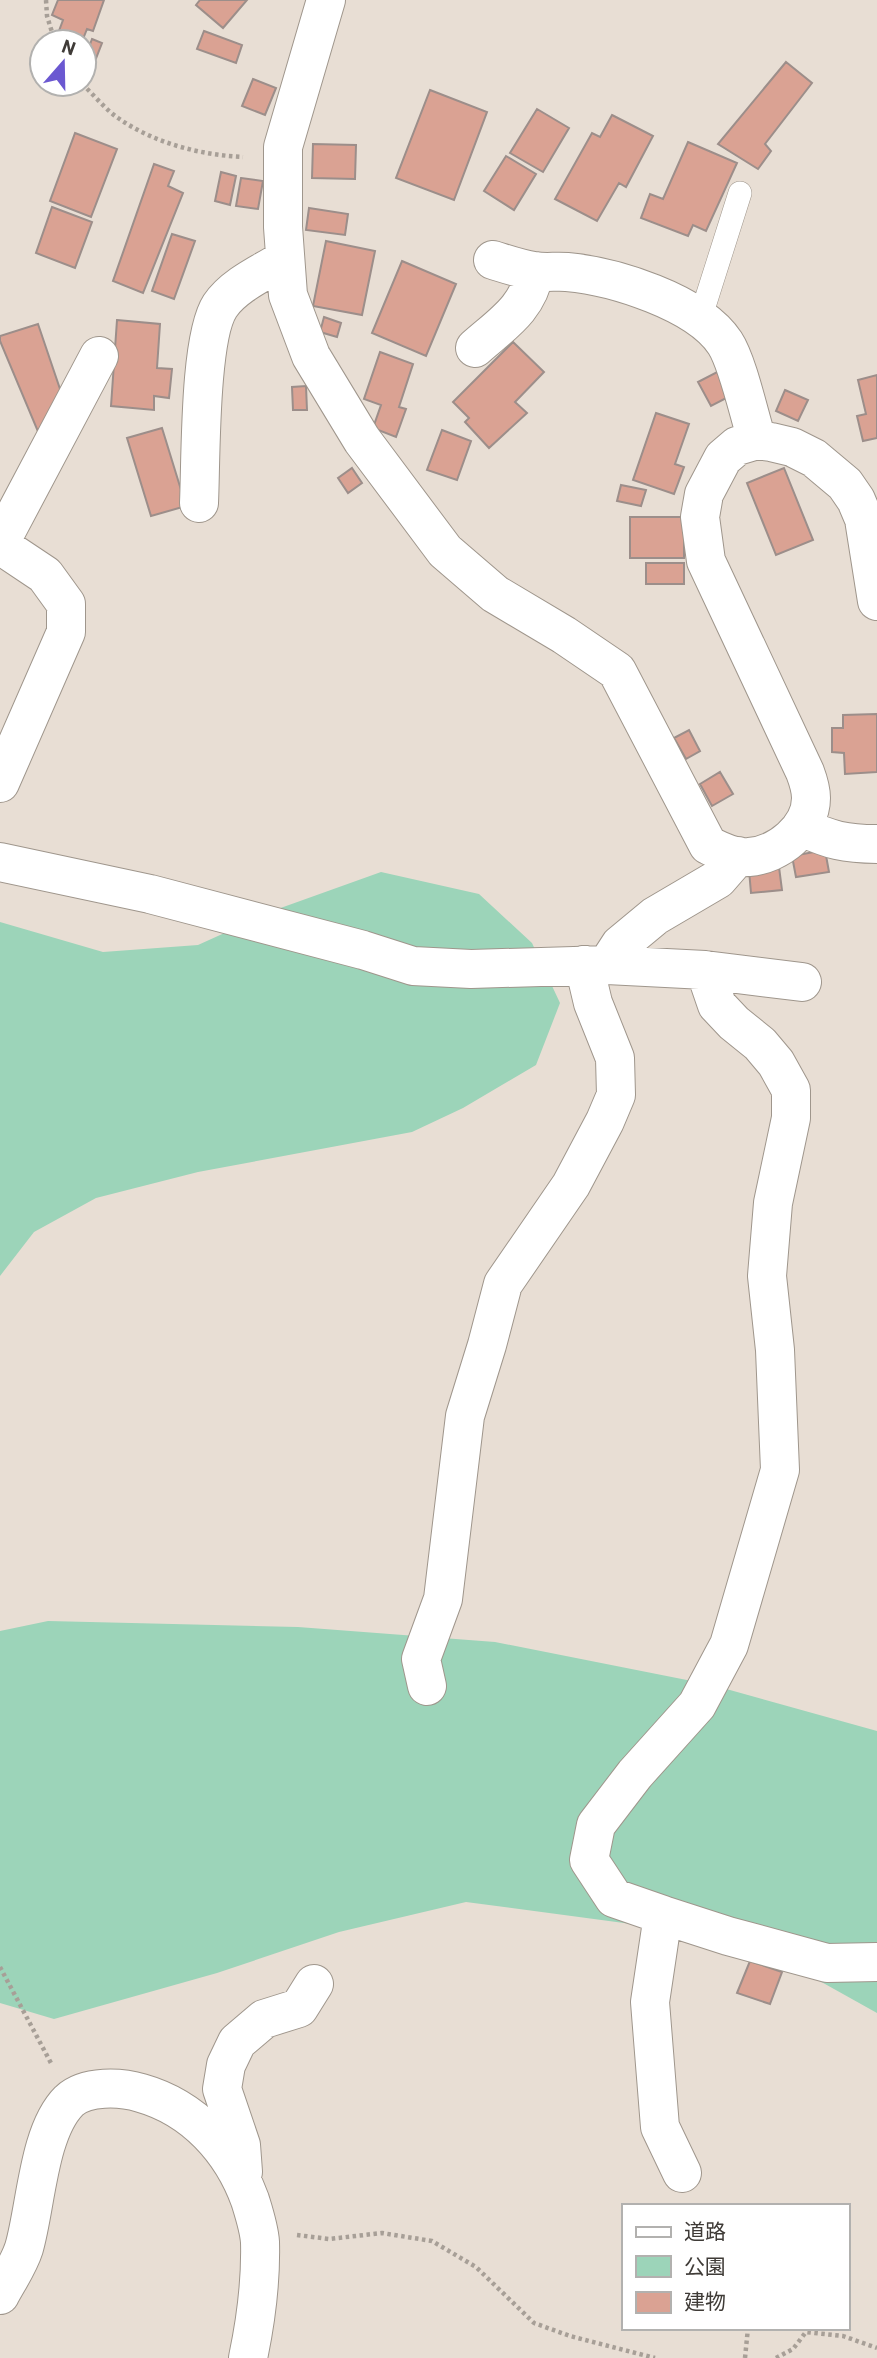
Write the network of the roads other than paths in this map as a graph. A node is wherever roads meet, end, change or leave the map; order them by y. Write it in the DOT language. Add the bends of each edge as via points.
graph roads {
  1 [pos="326,0"];
  2 [pos="740,193"];
  3 [pos="285,259"];
  4 [pos="493,260"];
  5 [pos="535,271"];
  6 [pos="700,319"];
  7 [pos="475,348"];
  8 [pos="99,356"];
  9 [pos="757,440"];
  10 [pos="200,503"];
  11 [pos="0,544"];
  12 [pos="877,601"];
  13 [pos="0,783"];
  14 [pos="801,827"];
  15 [pos="877,844"];
  16 [pos="738,856"];
  17 [pos="0,862"];
  18 [pos="596,965"];
  19 [pos="705,970"];
  20 [pos="802,982"];
  21 [pos="427,1686"];
  22 [pos="663,1915"];
  23 [pos="877,1962"];
  24 [pos="314,1984"];
  25 [pos="682,2173"];
  26 [pos="244,2185"];
  27 [pos="0,2295"];
  28 [pos="248,2358"];
  1 -- 3 [label="street" via="283,147"];
  2 -- 6 [label="lane"];
  3 -- 10 [label="street" via="234,291 219,307 210,333 203,394"];
  3 -- 16 [label="street" via="288,295 311,356 362,440 436,540 495,594 617,671 708,845"];
  4 -- 5 [label="street"];
  5 -- 6 [label="street" via="606,278 658,295"];
  5 -- 7 [label="street" via="519,310"];
  6 -- 9 [label="street" via="725,343"];
  8 -- 11 [label="street"];
  9 -- 12 [label="street" via="792,447 814,458 845,484 864,519"];
  9 -- 14 [label="street" via="737,446 723,458 704,494 700,517 706,561 809,784 811,800"];
  11 -- 13 [label="street" via="45,575 66,604 66,632"];
  14 -- 15 [label="street" via="830,840"];
  14 -- 16 [label="street" via="775,849"];
  16 -- 18 [label="street" via="718,879 646,923"];
  17 -- 18 [label="street" via="150,894 413,966"];
  18 -- 19 [label="street"];
  18 -- 21 [label="street" via="593,1003 615,1058 617,1095 571,1185 503,1284 465,1416 443,1600 421,1659"];
  19 -- 20 [label="street"];
  19 -- 22 [label="street" via="717,1005 760,1044 791,1090 791,1118 773,1203 767,1276 780,1470 729,1645 697,1705 596,1825 589,1860 614,1898"];
  22 -- 23 [label="street" via="827,1963"];
  22 -- 25 [label="street" via="650,2002 660,2127"];
  24 -- 26 [label="street" via="299,2008 264,2019 237,2042 226,2065 222,2089 241,2145"];
  26 -- 27 [label="street" via="232,2159 179,2108 156,2097 110,2088 71,2099 44,2151 24,2250"];
  26 -- 28 [label="street" via="260,2239 256,2323"];
}
